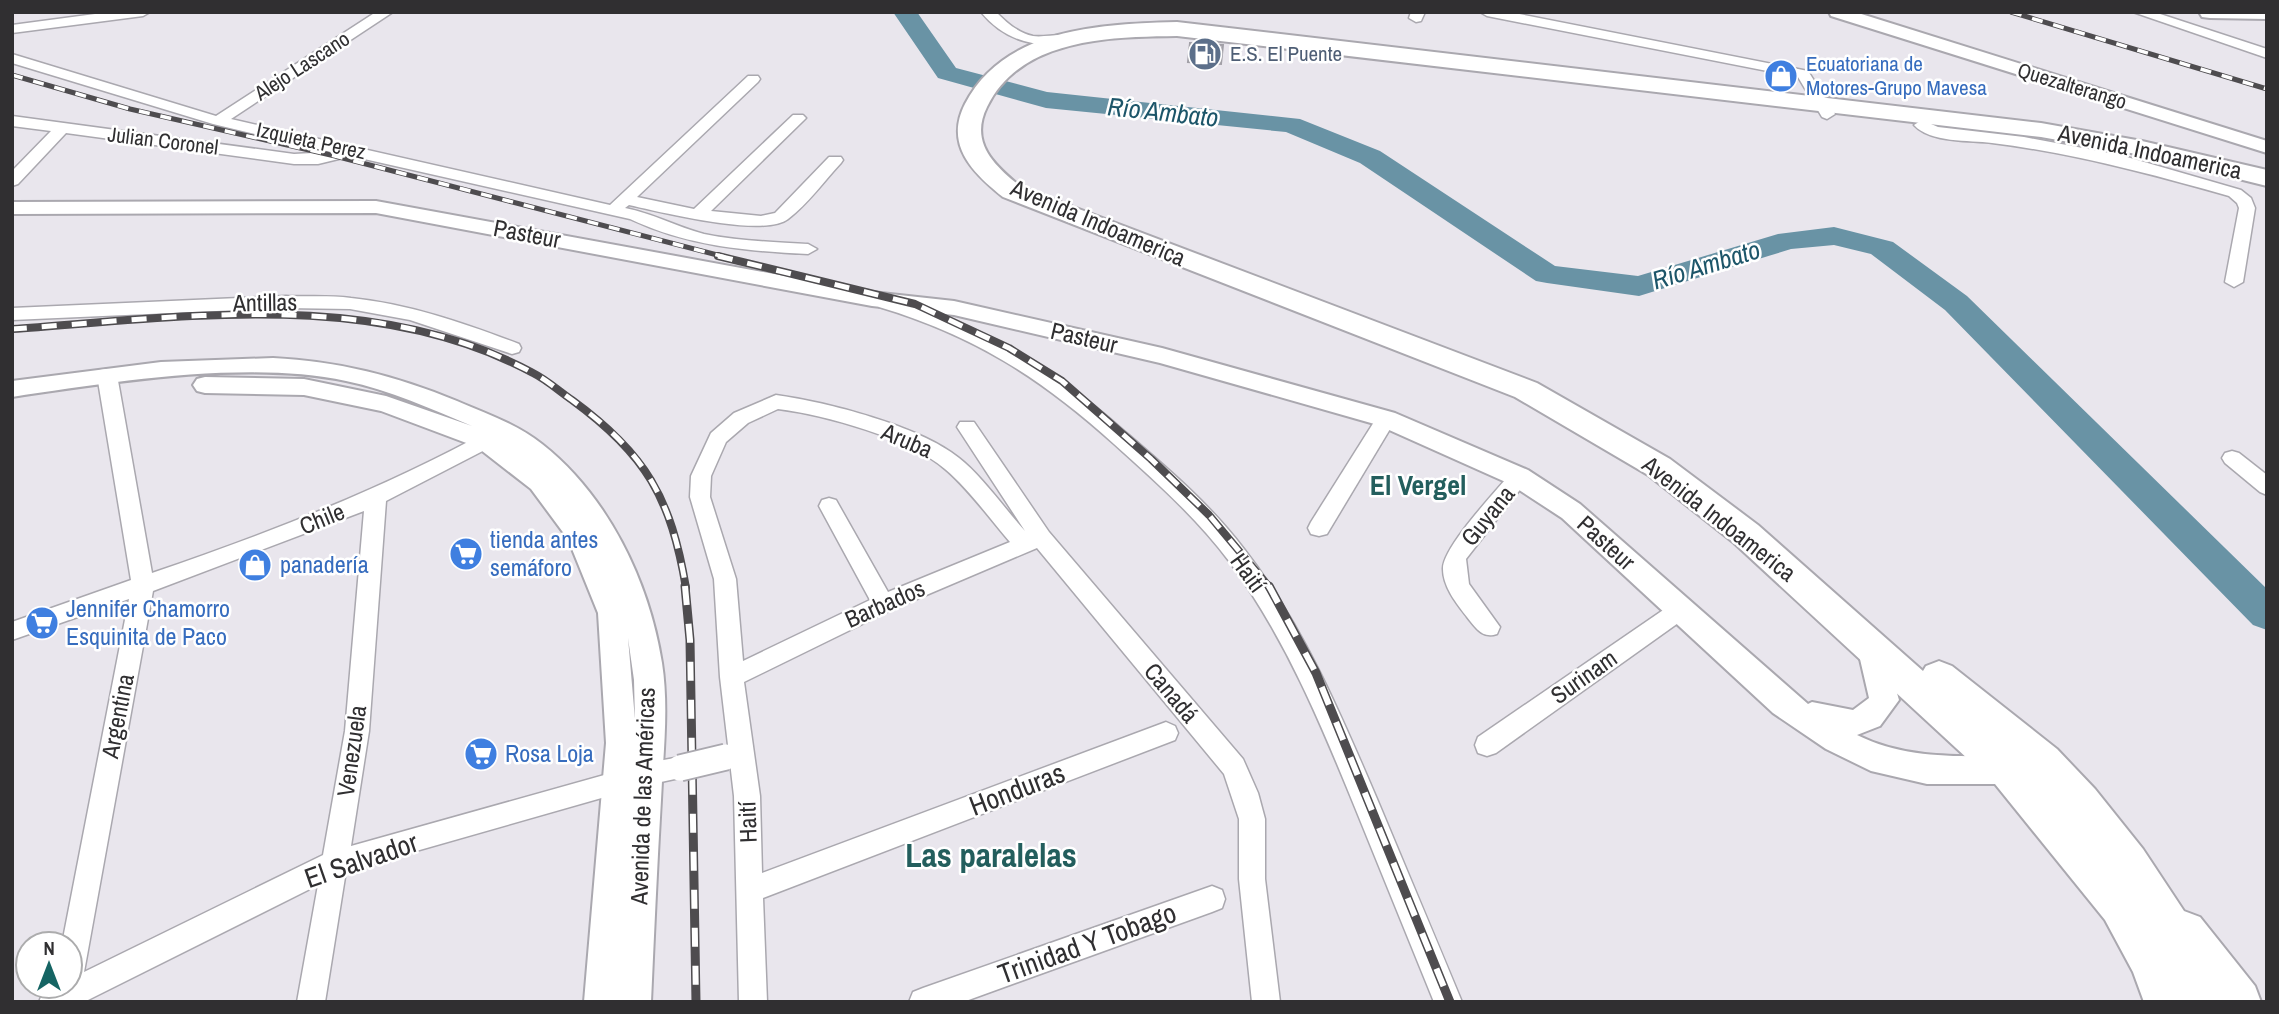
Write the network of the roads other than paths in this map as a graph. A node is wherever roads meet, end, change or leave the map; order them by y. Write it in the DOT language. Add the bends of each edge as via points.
graph roads {
  1 [pos="143,12"];
  2 [pos="386,12"];
  3 [pos="988,12"];
  4 [pos="1488,12"];
  5 [pos="1574,12"];
  6 [pos="1837,12"];
  7 [pos="2140,12"];
  8 [pos="2210,12"];
  9 [pos="2267,13"];
  10 [pos="1569,28"];
  11 [pos="12,29"];
  12 [pos="1071,39"];
  13 [pos="1041,53"];
  14 [pos="2267,54"];
  15 [pos="12,58"];
  16 [pos="753,79"];
  17 [pos="1823,108"];
  18 [pos="798,118"];
  19 [pos="12,121"];
  20 [pos="218,121"];
  21 [pos="1922,125"];
  22 [pos="61,130"];
  23 [pos="2267,147"];
  24 [pos="356,151"];
  25 [pos="835,160"];
  26 [pos="2267,178"];
  27 [pos="12,181"];
  28 [pos="2267,191"];
  29 [pos="628,200"];
  30 [pos="1060,204"];
  31 [pos="12,208"];
  32 [pos="613,210"];
  33 [pos="698,215"];
  34 [pos="808,249"];
  35 [pos="2234,282"];
  36 [pos="872,299"];
  37 [pos="12,314"];
  38 [pos="512,348"];
  39 [pos="108,383"];
  40 [pos="12,389"];
  41 [pos="12,403"];
  42 [pos="755,410"];
  43 [pos="1386,419"];
  44 [pos="967,426"];
  45 [pos="495,436"];
  46 [pos="2232,458"];
  47 [pos="1519,477"];
  48 [pos="2267,487"];
  49 [pos="376,497"];
  50 [pos="829,506"];
  51 [pos="1319,528"];
  52 [pos="1033,541"];
  53 [pos="143,584"];
  54 [pos="883,604"];
  55 [pos="1680,610"];
  56 [pos="1489,627"];
  57 [pos="12,631"];
  58 [pos="1871,646"];
  59 [pos="732,677"];
  60 [pos="1784,704"];
  61 [pos="1166,733"];
  62 [pos="1487,745"];
  63 [pos="734,754"];
  64 [pos="2043,761"];
  65 [pos="2009,772"];
  66 [pos="633,778"];
  67 [pos="336,862"];
  68 [pos="750,890"];
  69 [pos="1212,899"];
  70 [pos="2152,902"];
  71 [pos="76,930"];
  72 [pos="84,982"];
  73 [pos="311,1002"];
  74 [pos="601,1002"];
  75 [pos="633,1002"];
  76 [pos="754,1002"];
  77 [pos="923,1002"];
  78 [pos="1266,1002"];
  79 [pos="1448,1002"];
  80 [pos="2167,1002"];
  81 [pos="2204,1002"];
  82 [pos="2239,1002"];
  1 -- 11 [label="street"];
  2 -- 20 [label="street, Alejo Lascano"];
  3 -- 12 [label="street" via="1019,38 1043,42"];
  4 -- 10 [label="street"];
  5 -- 10 [label="street"];
  6 -- 23 [label="street, Quezalterango"];
  7 -- 14 [label="street"];
  8 -- 9 [label="main road"];
  10 -- 17 [label="street" via="1803,74"];
  12 -- 13 [label="main road, Avenida Indoamerica"];
  12 -- 17 [label="main road, Avenida Indoamerica" via="1115,31 1177,29"];
  13 -- 17 [label="main road, Avenida Indoamerica" via="1171,37"];
  13 -- 30 [label="main road, Avenida Indoamerica" via="998,100 990,129 994,148 1006,164"];
  15 -- 20 [label="street, Izquieta Perez"];
  16 -- 29 [label="street"];
  17 -- 21 [label="main road, Avenida Indoamerica"];
  17 -- 26 [label="main road, Avenida Indoamerica" via="2054,132"];
  18 -- 33 [label="street"];
  19 -- 22 [label="street, Julian Coronel"];
  20 -- 24 [label="street, Izquieta Perez"];
  21 -- 28 [label="main road, Avenida Indoamerica" via="2086,148"];
  21 -- 35 [label="street" via="1934,131 2120,160 2235,193 2247,208"];
  22 -- 24 [label="street, Julian Coronel" via="295,159"];
  22 -- 27 [label="street"];
  24 -- 32 [label="street, Izquieta Perez"];
  25 -- 33 [label="street" via="780,217 761,221"];
  29 -- 32 [label="street"];
  29 -- 33 [label="street"];
  30 -- 58 [label="main road, Avenida Indoamerica" via="1526,390 1659,467 1739,528"];
  30 -- 64 [label="main road, Avenida Indoamerica" via="1571,393 1643,435 1709,482"];
  31 -- 36 [label="street, Pasteur" via="376,207"];
  32 -- 34 [label="street, Izquieta Perez" via="705,239"];
  36 -- 43 [label="street, Pasteur" via="954,308 1162,356"];
  36 -- 79 [label="street, Haití" via="963,330 1029,363 1068,391 1165,478 1235,552 1277,612 1325,707"];
  37 -- 38 [label="street, Antillas" via="350,303 411,314"];
  39 -- 40 [label="street, Avenida de las Américas"];
  39 -- 41 [label="street, Avenida de las Américas"];
  39 -- 45 [label="street, Avenida de las Américas" via="178,368 313,368 401,388"];
  39 -- 53 [label="street, Argentina"];
  42 -- 52 [label="street, Aruba" via="776,402 799,405 896,432 952,463"];
  42 -- 59 [label="street, Haití" via="718,438 701,476 700,497 725,579"];
  43 -- 47 [label="street, Pasteur"];
  43 -- 51 [label="street"];
  44 -- 52 [label="street, Canadá"];
  45 -- 49 [label="street, Chile"];
  45 -- 66 [label="street, Avenida de las Américas" via="540,482 580,535 612,613 621,743"];
  46 -- 48 [label="street"];
  47 -- 55 [label="street, Pasteur" via="1571,511"];
  47 -- 56 [label="street, Guyana" via="1455,557 1451,570"];
  49 -- 53 [label="street, Chile"];
  49 -- 67 [label="street, Venezuela" via="357,731"];
  50 -- 54 [label="street"];
  52 -- 54 [label="street, Barbados"];
  52 -- 78 [label="street, Canadá" via="1234,767 1252,819 1252,879"];
  53 -- 57 [label="street, Chile"];
  53 -- 71 [label="street, Argentina"];
  54 -- 59 [label="street, Barbados"];
  55 -- 60 [label="street, Pasteur"];
  55 -- 62 [label="street, Surinam"];
  58 -- 60 [label="street" via="1884,700 1875,715 1855,723 1834,723"];
  58 -- 65 [label="main road, Avenida Indoamerica"];
  59 -- 63 [label="street, Haití"];
  60 -- 65 [label="street, Pasteur" via="1871,757 1927,770"];
  61 -- 68 [label="street, Honduras"];
  63 -- 66 [label="street, El Salvador, bridge"];
  63 -- 68 [label="street, Haití"];
  64 -- 65 [label="street, Pasteur"];
  64 -- 70 [label="main road, Avenida Indoamerica" via="2081,802"];
  65 -- 80 [label="main road, Avenida Indoamerica" via="2120,906"];
  66 -- 67 [label="street, El Salvador"];
  66 -- 74 [label="street, Avenida de las Américas"];
  66 -- 75 [label="street, Avenida de las Américas"];
  67 -- 72 [label="street, El Salvador"];
  67 -- 73 [label="street, Venezuela"];
  68 -- 76 [label="street, Haití"];
  69 -- 77 [label="street, Trinidad Y Tobago"];
  70 -- 81 [label="main road, Avenida Indoamerica" via="2176,939"];
  70 -- 82 [label="main road" via="2202,951"];
}
